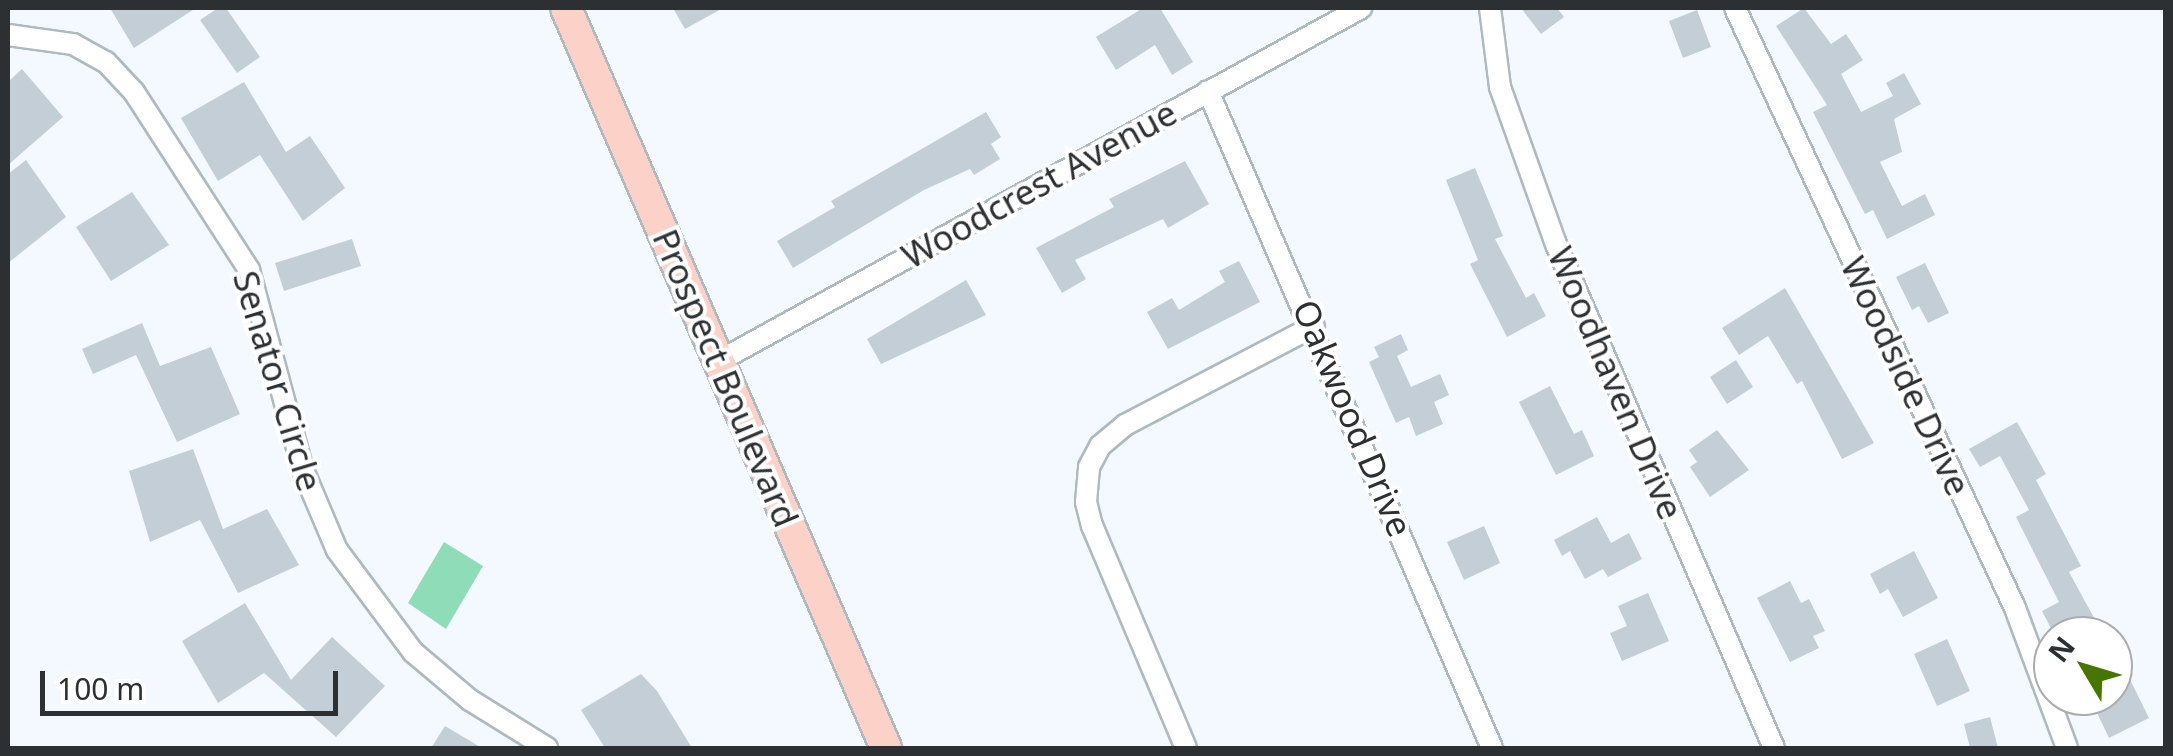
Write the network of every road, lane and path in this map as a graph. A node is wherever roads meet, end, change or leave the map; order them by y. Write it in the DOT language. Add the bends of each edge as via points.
graph roads {
  1 [pos="566,8"];
  2 [pos="1360,8"];
  3 [pos="1490,8"];
  4 [pos="1734,8"];
  5 [pos="8,35"];
  6 [pos="1208,90"];
  7 [pos="1314,326"];
  8 [pos="718,360"];
  9 [pos="547,748"];
  10 [pos="886,748"];
  11 [pos="1186,748"];
  12 [pos="1492,748"];
  13 [pos="1774,748"];
  14 [pos="2066,748"];
  1 -- 8 [label="main road, Prospect Boulevard"];
  2 -- 6 [label="street, Woodcrest Avenue"];
  3 -- 13 [label="street, Woodhaven Drive" via="1500,87 1556,244"];
  4 -- 14 [label="street, Woodside Drive" via="2015,608"];
  5 -- 9 [label="street, Senator Circle" via="74,44 106,62 134,92 249,270 302,470 337,550 413,652 470,700"];
  6 -- 7 [label="street, Oakwood Drive"];
  6 -- 8 [label="street, Woodcrest Avenue"];
  7 -- 11 [label="street" via="1125,426 1100,446 1089,467 1092,526"];
  7 -- 12 [label="street, Oakwood Drive"];
  8 -- 10 [label="main road, Prospect Boulevard"];
}
